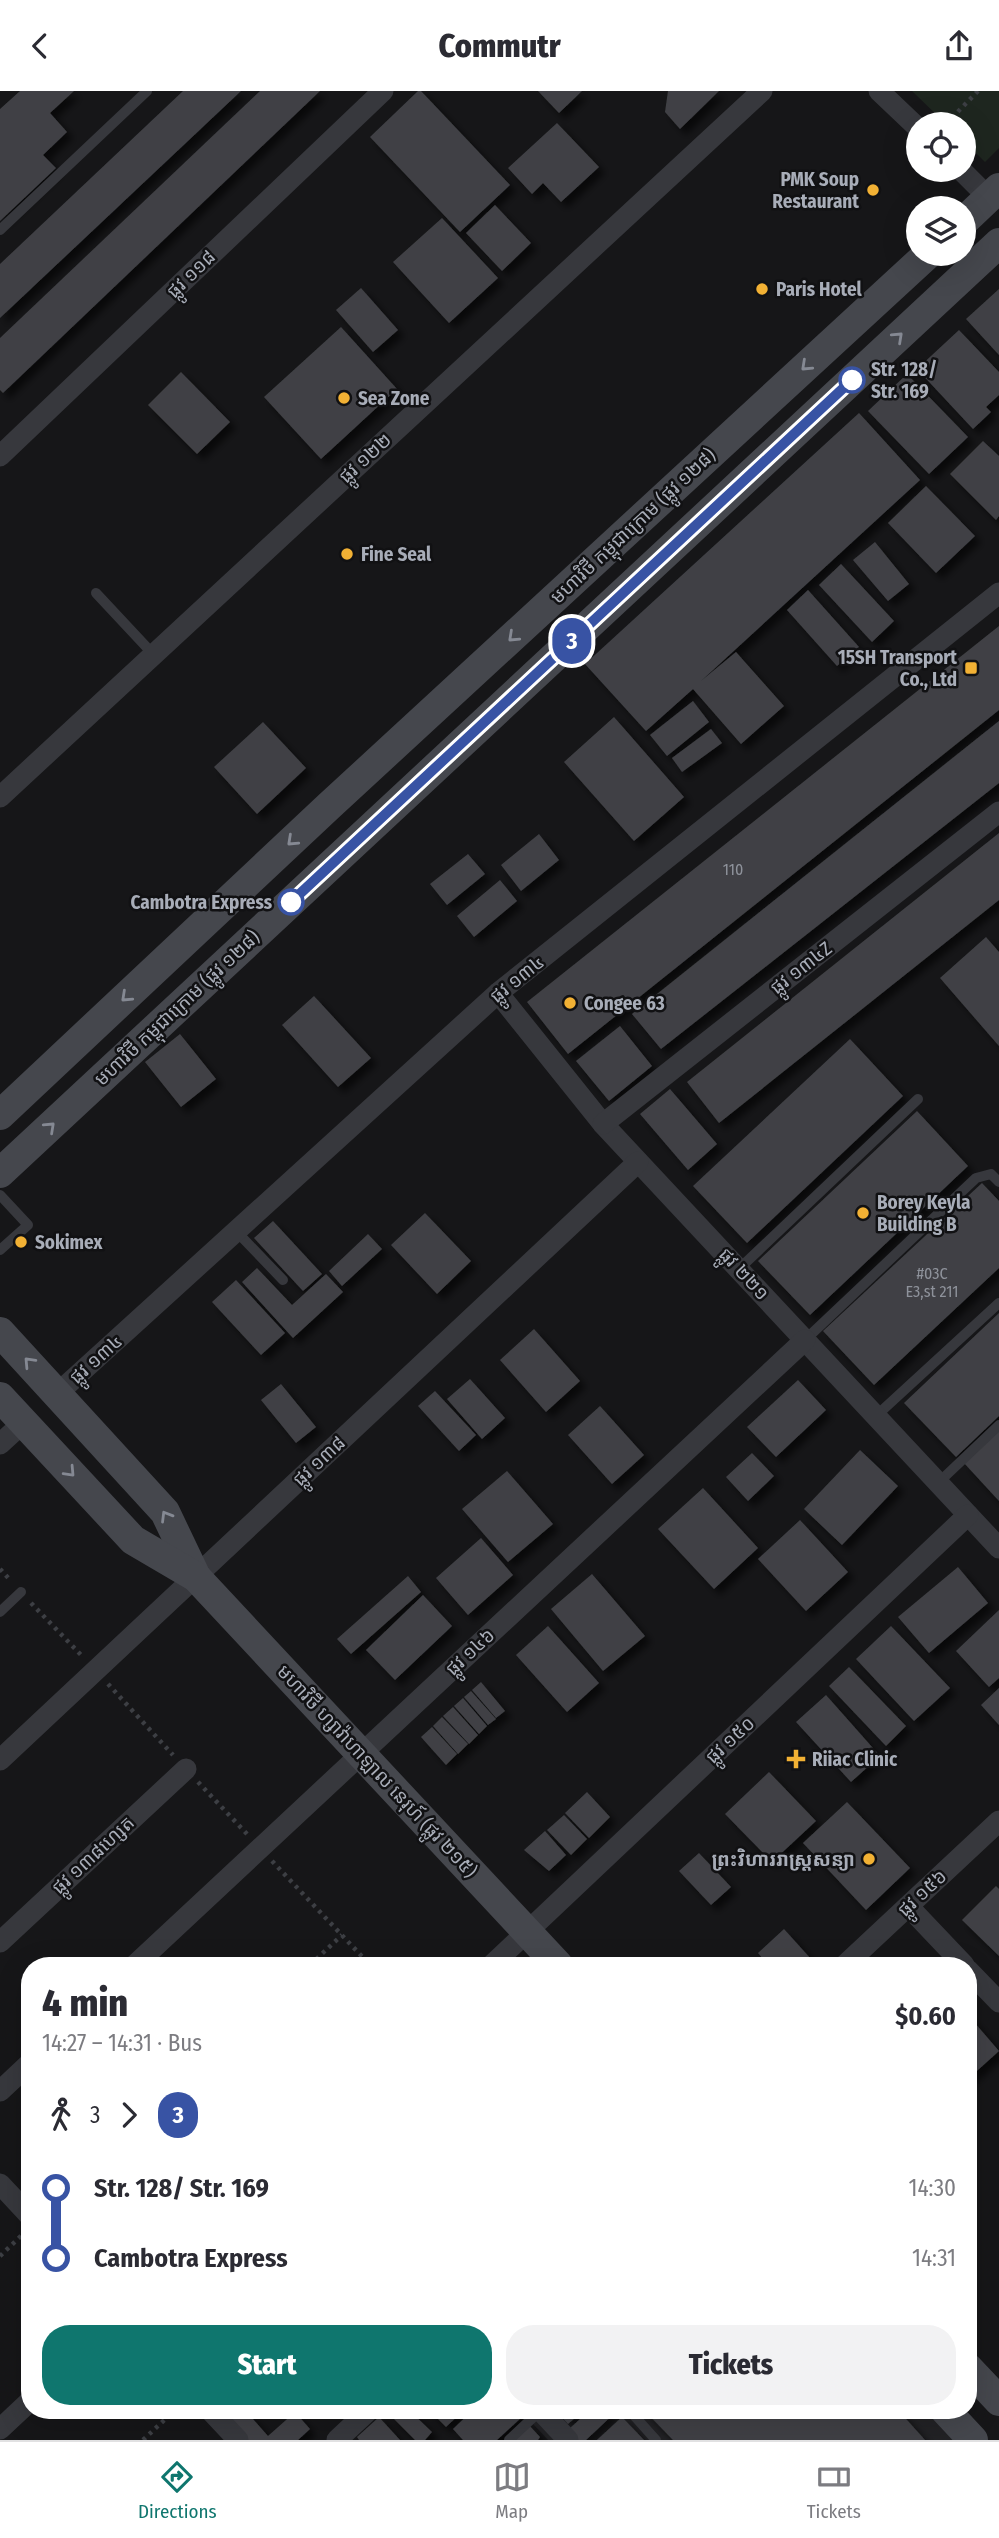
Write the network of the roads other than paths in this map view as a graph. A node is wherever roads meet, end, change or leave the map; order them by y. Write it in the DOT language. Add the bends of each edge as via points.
graph roads {
  1 [pos="147,91"];
  2 [pos="383,91"];
  3 [pos="762,91"];
  4 [pos="880,91"];
  5 [pos="906,116"];
  6 [pos="976,180"];
  7 [pos="994,193"];
  8 [pos="976,210"];
  9 [pos="0,230"];
  10 [pos="999,243"];
  11 [pos="915,266"];
  12 [pos="0,456"];
  13 [pos="96,593"];
  14 [pos="999,593"];
  15 [pos="153,654"];
  16 [pos="0,797"];
  17 [pos="329,806"];
  18 [pos="999,811"];
  19 [pos="360,838"];
  20 [pos="498,993"];
  21 [pos="918,1099"];
  22 [pos="0,1115"];
  23 [pos="603,1123"];
  24 [pos="638,1162"];
  25 [pos="0,1173"];
  26 [pos="999,1182"];
  27 [pos="0,1195"];
  28 [pos="236,1231"];
  29 [pos="0,1250"];
  30 [pos="739,1269"];
  31 [pos="282,1280"];
  32 [pos="999,1303"];
  33 [pos="0,1332"];
  34 [pos="804,1340"];
  35 [pos="58,1393"];
  36 [pos="0,1397"];
  37 [pos="876,1416"];
  38 [pos="24,1422"];
  39 [pos="999,1425"];
  40 [pos="0,1444"];
  41 [pos="938,1483"];
  42 [pos="968,1515"];
  43 [pos="999,1546"];
  44 [pos="195,1577"];
  45 [pos="21,1592"];
  46 [pos="0,1612"];
  47 [pos="361,1754"];
  48 [pos="0,1760"];
  49 [pos="186,1769"];
  50 [pos="999,1821"];
  51 [pos="908,1906"];
  52 [pos="528,1932"];
  53 [pos="0,1942"];
  54 [pos="144,1957"];
  55 [pos="501,1957"];
  56 [pos="551,1957"];
  57 [pos="854,1957"];
  58 [pos="956,1957"];
  59 [pos="977,1979"];
  60 [pos="999,2003"];
  61 [pos="21,2071"];
  62 [pos="0,2091"];
  63 [pos="0,2184"];
  64 [pos="21,2206"];
  65 [pos="977,2378"];
  66 [pos="999,2401"];
  67 [pos="21,2409"];
  68 [pos="218,2419"];
  69 [pos="359,2419"];
  70 [pos="531,2419"];
  71 [pos="548,2419"];
  72 [pos="637,2419"];
  73 [pos="953,2419"];
  74 [pos="0,2429"];
  75 [pos="238,2440"];
  76 [pos="337,2440"];
  77 [pos="509,2440"];
  78 [pos="568,2440"];
  79 [pos="656,2440"];
  80 [pos="973,2440"];
  1 -- 9 [label="lane"];
  2 -- 12 [label="street, ផ្លូវ ១១៨"];
  3 -- 15 [label="street, ផ្លូវ ១២២"];
  4 -- 5 [label="street"];
  6 -- 7 [label="street"];
  7 -- 8 [label="main road"];
  19 -- 10 [label="main road, មហាវិថី កម្ពុជាក្រោម (ផ្លូវ ១២៨), one-way"];
  11 -- 17 [label="main road, មហាវិថី កម្ពុជាក្រោម (ផ្លូវ ១២៨), one-way"];
  13 -- 15 [label="lane"];
  14 -- 20 [label="street, ផ្លូវ ១៣៤"];
  15 -- 16 [label="street, ផ្លូវ ១២២"];
  17 -- 19 [label="main road"];
  17 -- 22 [label="main road, មហាវិថី កម្ពុជាក្រោម (ផ្លូវ ១២៨), one-way"];
  18 -- 23 [label="street, ផ្លូវ ១៣៤Z"];
  25 -- 19 [label="main road, មហាវិថី កម្ពុជាក្រោម (ផ្លូវ ១២៨), one-way"];
  20 -- 23 [label="street, ផ្លូវ ២២១"];
  20 -- 28 [label="street, ផ្លូវ ១៣៤"];
  21 -- 30 [label="lane"];
  23 -- 24 [label="street, ផ្លូវ ២២១"];
  24 -- 30 [label="street, ផ្លូវ ២២១"];
  24 -- 44 [label="street, ផ្លូវ ១៣៨"];
  26 -- 34 [label="lane" via="986,1173 976,1178"];
  27 -- 29 [label="lane" via="28,1224"];
  28 -- 31 [label="lane"];
  28 -- 35 [label="street, ផ្លូវ ១៣៤"];
  30 -- 34 [label="street, ផ្លូវ ២២១"];
  32 -- 37 [label="lane"];
  35 -- 33 [label="main road, មហាវិថី ហ្សាវ៉ាហាឡាល នេរុហ៍ (ផ្លូវ ២១៥), one-way"];
  34 -- 37 [label="street, ផ្លូវ ២២១"];
  34 -- 47 [label="street, ផ្លូវ ១៤៦"];
  44 -- 35 [label="main road, មហាវិថី ហ្សាវ៉ាហាឡាល នេរុហ៍ (ផ្លូវ ២១៥), one-way" via="165,1511"];
  36 -- 38 [label="main road, មហាវិថី ហ្សាវ៉ាហាឡាល នេរុហ៍ (ផ្លូវ ២១៥)"];
  37 -- 41 [label="street, ផ្លូវ ២២១"];
  38 -- 40 [label="street"];
  38 -- 44 [label="main road, មហាវិថី ហ្សាវ៉ាហាឡាល នេរុហ៍ (ផ្លូវ ២១៥), one-way" via="134,1540"];
  39 -- 41 [label="lane"];
  41 -- 42 [label="street, ផ្លូវ ២២១"];
  42 -- 43 [label="street, ផ្លូវ ២២១"];
  42 -- 52 [label="street, ផ្លូវ ១៥០"];
  44 -- 47 [label="main road, មហាវិថី ហ្សាវ៉ាហាឡាល នេរុហ៍ (ផ្លូវ ២១៥)"];
  44 -- 48 [label="street, ផ្លូវ ១៣៨"];
  45 -- 46 [label="lane"];
  47 -- 52 [label="main road, មហាវិថី ហ្សាវ៉ាហាឡាល នេរុហ៍ (ផ្លូវ ២១៥)"];
  47 -- 54 [label="street, ផ្លូវ ១៤៦"];
  49 -- 53 [label="street, ផ្លូវ ១៣៨ហ្សេត"];
  50 -- 51 [label="street, ផ្លូវ ១៥៦"];
  51 -- 57 [label="street, ផ្លូវ ១៥៦"];
  51 -- 58 [label="street"];
  52 -- 55 [label="street, ផ្លូវ ១៥០"];
  52 -- 56 [label="main road, មហាវិថី ហ្សាវ៉ាហាឡាល នេរុហ៍ (ផ្លូវ ២១៥)"];
  59 -- 60 [label="street"];
  61 -- 62 [label="street"];
  63 -- 64 [label="street"];
  65 -- 66 [label="main road"];
  67 -- 74 [label="street"];
  68 -- 75 [label="street"];
  69 -- 76 [label="street"];
  70 -- 77 [label="lane"];
  71 -- 78 [label="street"];
  72 -- 79 [label="lane"];
  73 -- 80 [label="main road"];
}
